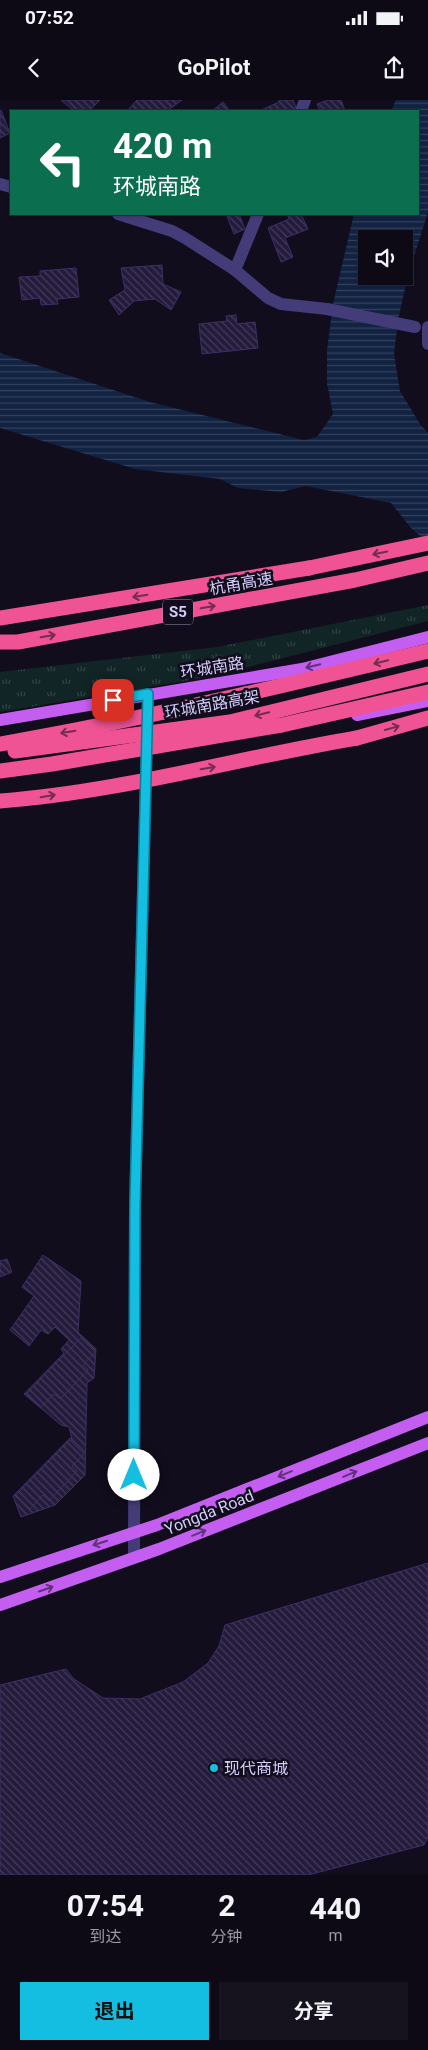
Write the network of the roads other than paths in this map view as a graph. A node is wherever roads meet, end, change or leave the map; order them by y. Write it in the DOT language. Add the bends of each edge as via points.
graph roads {
  1 [pos="121,215"];
  2 [pos="258,215"];
  3 [pos="235,270"];
  4 [pos="424,327"];
  5 [pos="428,344"];
  6 [pos="428,543"];
  7 [pos="428,562"];
  8 [pos="0,618"];
  9 [pos="428,638"];
  10 [pos="0,642"];
  11 [pos="428,651"];
  12 [pos="428,674"];
  13 [pos="428,692"];
  14 [pos="148,694"];
  15 [pos="428,701"];
  16 [pos="428,718"];
  17 [pos="0,720"];
  18 [pos="0,744"];
  19 [pos="0,753"];
  20 [pos="146,755"];
  21 [pos="0,771"];
  22 [pos="0,777"];
  23 [pos="0,801"];
  24 [pos="428,1417"];
  25 [pos="428,1443"];
  26 [pos="134,1532"];
  27 [pos="134,1558"];
  28 [pos="0,1577"];
  29 [pos="0,1605"];
  1 -- 3 [label="street" via="172,231"];
  2 -- 3 [label="street"];
  3 -- 4 [label="street, bridge" via="268,298 281,304"];
  4 -- 5 [label="street"];
  6 -- 8 [label="highway, 杭甬高速 / S5, one-way, bridge" via="309,568"];
  10 -- 7 [label="highway, 杭甬高速 / S5, one-way" via="18,642 355,580"];
  9 -- 14 [label="main road, 环城南路, one-way" via="302,669"];
  11 -- 18 [label="highway, one-way, bridge" via="243,696"];
  12 -- 19 [label="highway, 环城南路高架, one-way, bridge" via="230,722"];
  13 -- 21 [label="highway, 环城南路高架, bridge" via="282,725"];
  14 -- 17 [label="main road, 环城南路"];
  14 -- 20 [label="street"];
  15 -- 20 [label="main road"];
  23 -- 16 [label="highway, one-way, bridge" via="76,792 217,766 357,738"];
  20 -- 22 [label="main road"];
  20 -- 26 [label="street" via="135,1205"];
  24 -- 26 [label="main road, Yongda Road, one-way"];
  27 -- 25 [label="main road, Yongda Road, one-way"];
  26 -- 27 [label="street"];
  26 -- 28 [label="main road, Yongda Road, one-way"];
  29 -- 27 [label="main road, Yongda Road, one-way"];
}
